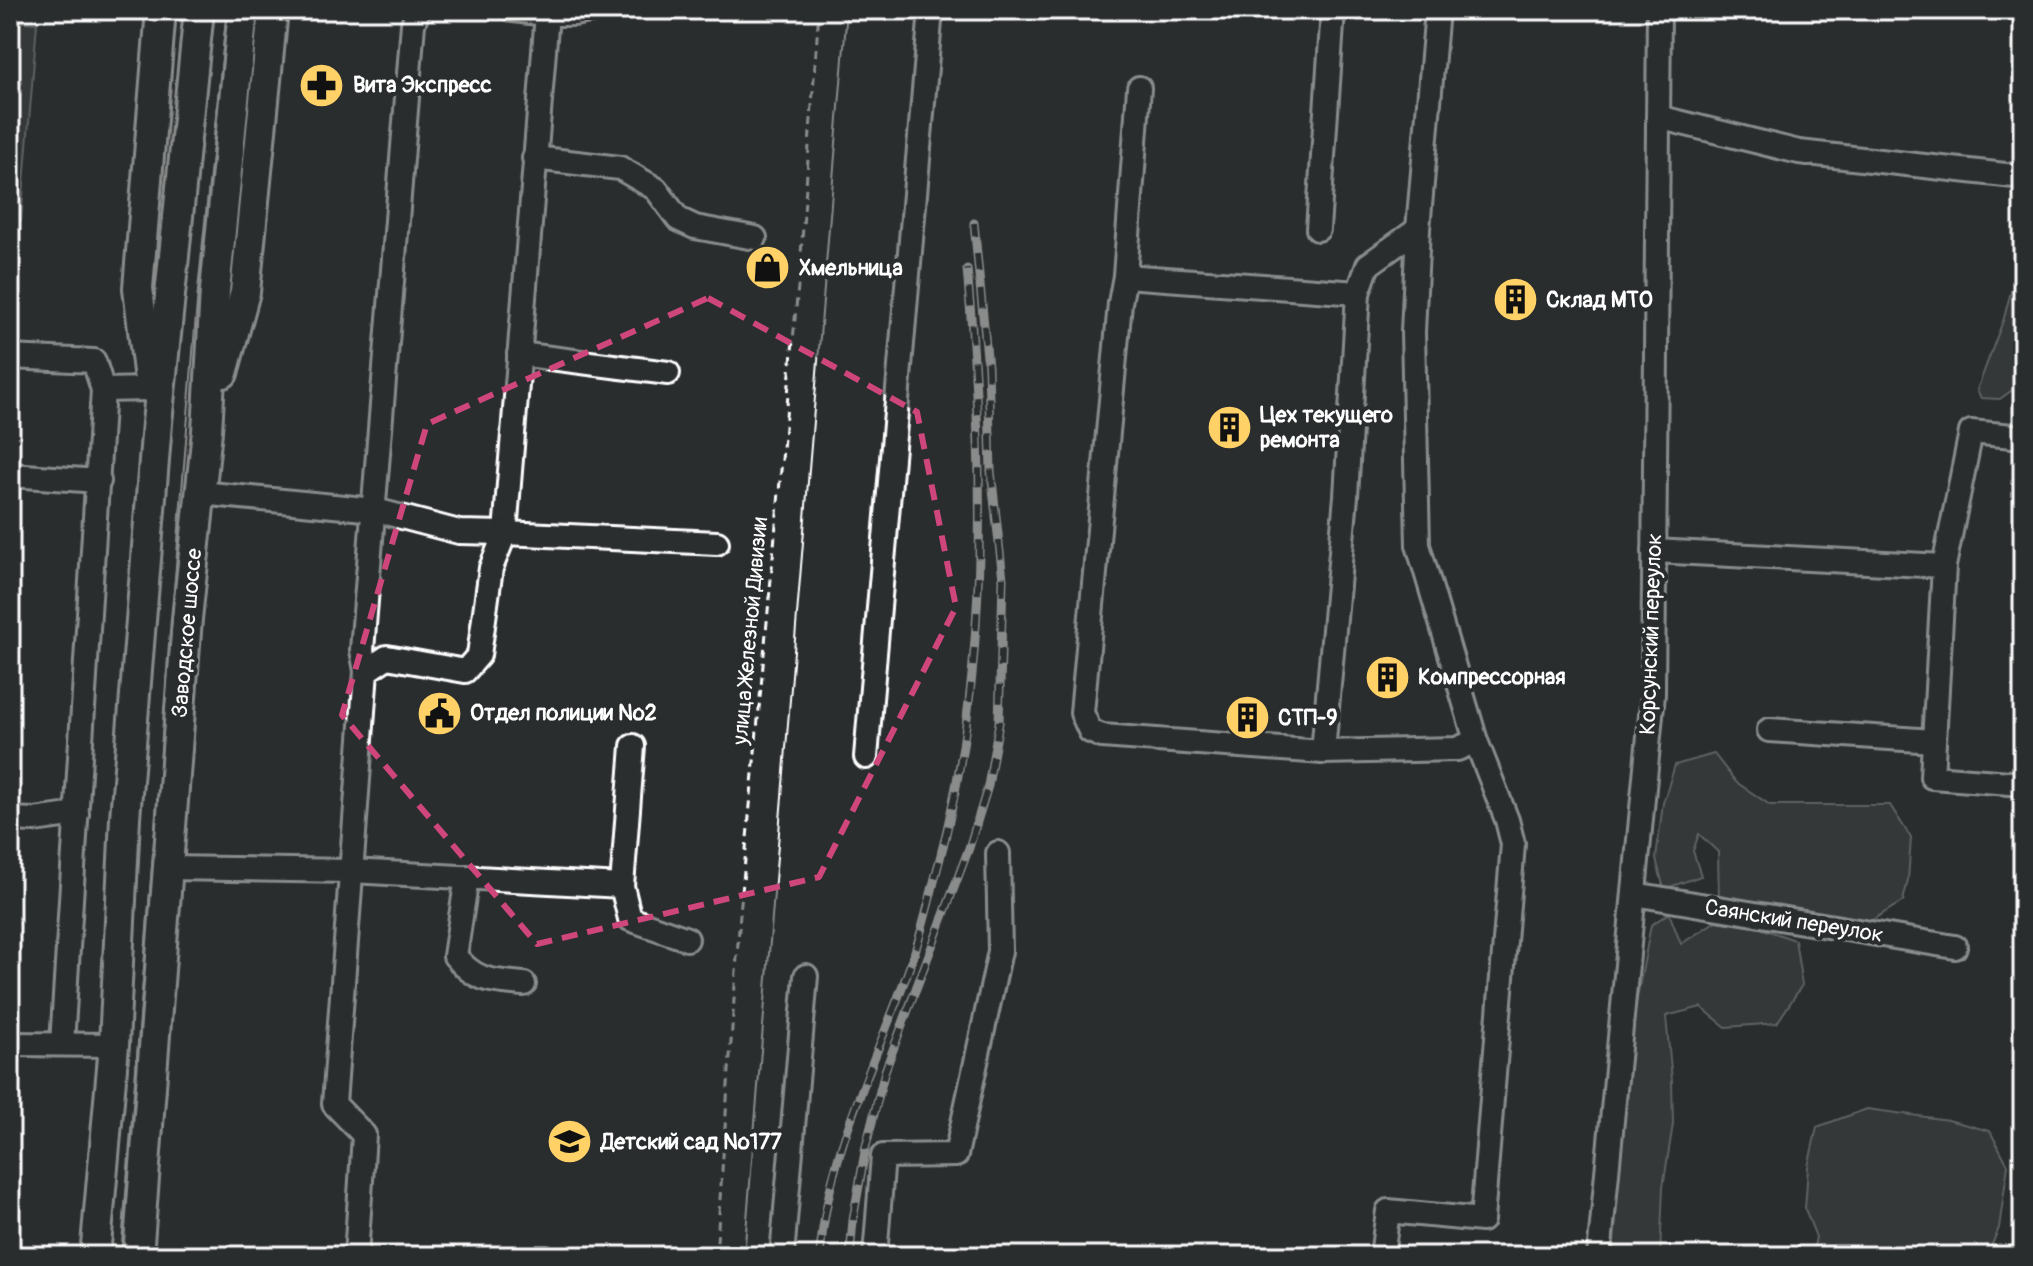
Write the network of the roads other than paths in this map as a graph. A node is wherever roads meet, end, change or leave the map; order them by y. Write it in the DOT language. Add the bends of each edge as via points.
graph roads {
  1 [pos="161,10"];
  2 [pos="199,10"];
  3 [pos="243,10"];
  4 [pos="273,10"];
  5 [pos="418,10"];
  6 [pos="513,10"];
  7 [pos="595,10"];
  8 [pos="931,10"];
  9 [pos="1333,10"];
  10 [pos="1437,10"];
  11 [pos="1659,10"];
  12 [pos="547,14"];
  13 [pos="1139,88"];
  14 [pos="1658,117"];
  15 [pos="534,158"];
  16 [pos="2023,177"];
  17 [pos="1318,229"];
  18 [pos="1418,229"];
  19 [pos="755,238"];
  20 [pos="1125,276"];
  21 [pos="1358,293"];
  22 [pos="519,354"];
  23 [pos="10,357"];
  24 [pos="668,373"];
  25 [pos="150,389"];
  26 [pos="103,390"];
  27 [pos="157,423"];
  28 [pos="207,431"];
  29 [pos="2023,437"];
  30 [pos="10,475"];
  31 [pos="99,481"];
  32 [pos="200,493"];
  33 [pos="375,510"];
  34 [pos="505,533"];
  35 [pos="717,543"];
  36 [pos="1654,551"];
  37 [pos="1944,566"];
  38 [pos="366,671"];
  39 [pos="1769,730"];
  40 [pos="1476,741"];
  41 [pos="1934,741"];
  42 [pos="633,746"];
  43 [pos="1323,752"];
  44 [pos="866,757"];
  45 [pos="2023,784"];
  46 [pos="77,814"];
  47 [pos="10,819"];
  48 [pos="998,853"];
  49 [pos="167,868"];
  50 [pos="351,871"];
  51 [pos="467,877"];
  52 [pos="622,886"];
  53 [pos="1634,894"];
  54 [pos="687,939"];
  55 [pos="1955,947"];
  56 [pos="806,976"];
  57 [pos="524,984"];
  58 [pos="10,1044"];
  59 [pos="62,1044"];
  60 [pos="114,1045"];
  61 [pos="95,1256"];
  62 [pos="138,1256"];
  63 [pos="356,1256"];
  64 [pos="782,1256"];
  65 [pos="875,1256"];
  66 [pos="1382,1256"];
  67 [pos="1599,1256"];
  1 -- 25 [label="main road" via="138,288"];
  2 -- 27 [label="main road, Заводское шоссе"];
  3 -- 28 [label="main road, Заводское шоссе"];
  4 -- 28 [label="main road" via="245,292"];
  5 -- 33 [label="street"];
  6 -- 12 [label="street"];
  7 -- 12 [label="street"];
  8 -- 44 [label="street"];
  9 -- 17 [label="street"];
  10 -- 18 [label="street"];
  11 -- 14 [label="street, Корсунский переулок"];
  12 -- 15 [label="street"];
  13 -- 20 [label="street"];
  14 -- 16 [label="street" via="1799,152"];
  14 -- 36 [label="street, Корсунский переулок"];
  15 -- 19 [label="street" via="620,168 656,189 678,219"];
  15 -- 22 [label="street"];
  18 -- 21 [label="street" via="1368,265"];
  18 -- 40 [label="street" via="1413,332 1418,545"];
  20 -- 21 [label="street"];
  20 -- 43 [label="street" via="1082,713 1090,731 1102,736"];
  21 -- 43 [label="street"];
  22 -- 24 [label="street"];
  22 -- 34 [label="street"];
  23 -- 26 [label="street" via="94,361"];
  25 -- 26 [label="street"];
  25 -- 27 [label="main road"];
  26 -- 31 [label="street"];
  27 -- 60 [label="main road, Заводское шоссе" via="125,818"];
  28 -- 32 [label="main road, Заводское шоссе"];
  29 -- 37 [label="street" via="1971,432"];
  30 -- 31 [label="street"];
  31 -- 46 [label="street"];
  32 -- 33 [label="street"];
  32 -- 49 [label="main road, Заводское шоссе"];
  33 -- 34 [label="street" via="459,532"];
  33 -- 38 [label="street" via="362,650"];
  34 -- 35 [label="street"];
  34 -- 38 [label="street" via="491,568 479,655 465,671 387,657"];
  36 -- 37 [label="street"];
  36 -- 53 [label="street, Корсунский переулок" via="1653,694"];
  37 -- 41 [label="street"];
  38 -- 50 [label="street"];
  39 -- 41 [label="street"];
  40 -- 43 [label="street" via="1457,749"];
  40 -- 66 [label="street" via="1513,844 1482,1220 1388,1211"];
  41 -- 45 [label="street" via="1932,777"];
  42 -- 52 [label="street"];
  46 -- 47 [label="street"];
  46 -- 59 [label="street"];
  48 -- 65 [label="street" via="1000,951 956,1155 883,1156"];
  49 -- 50 [label="street"];
  49 -- 62 [label="main road, Заводское шоссе"];
  50 -- 51 [label="street"];
  50 -- 63 [label="street" via="334,1104 364,1135"];
  51 -- 52 [label="street"];
  51 -- 57 [label="street" via="455,956 467,971 488,980"];
  52 -- 54 [label="street" via="630,919"];
  53 -- 55 [label="street, Саянский переулок"];
  53 -- 67 [label="street, Корсунский переулок"];
  56 -- 64 [label="street"];
  58 -- 59 [label="street"];
  59 -- 60 [label="street"];
  60 -- 61 [label="main road, Заводское шоссе"];
}
